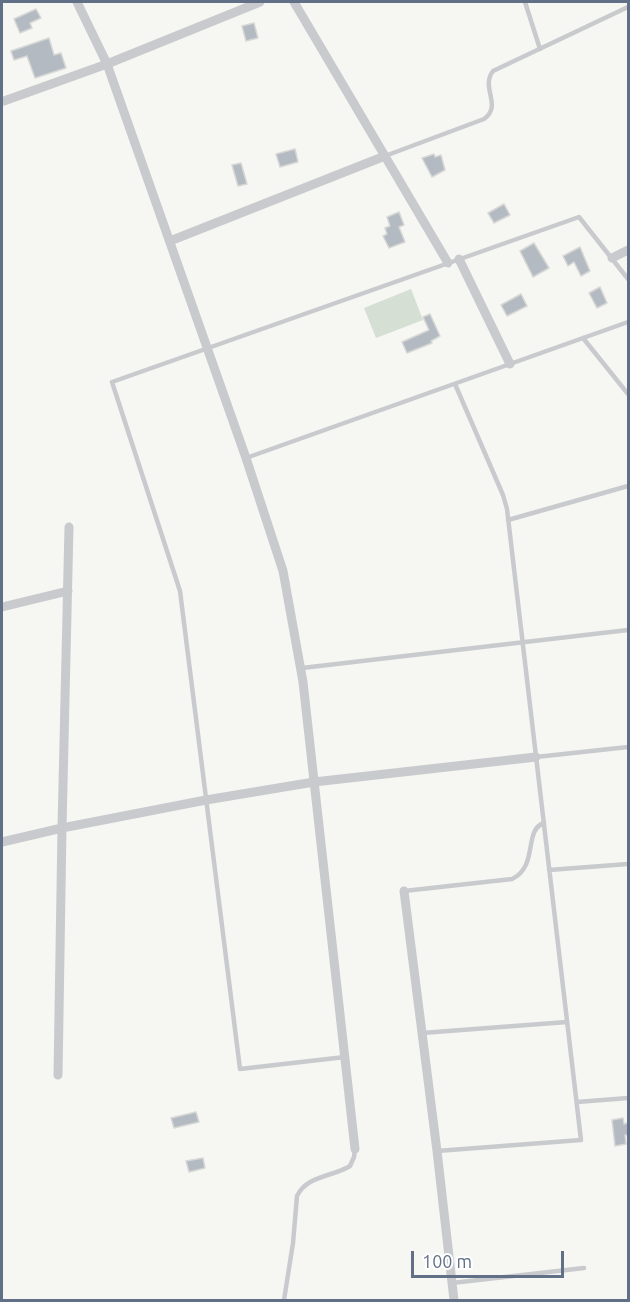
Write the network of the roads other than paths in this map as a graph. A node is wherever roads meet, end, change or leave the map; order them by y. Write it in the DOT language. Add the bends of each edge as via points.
graph roads {
  1 [pos="78,2"];
  2 [pos="260,2"];
  3 [pos="294,2"];
  4 [pos="525,2"];
  5 [pos="628,7"];
  6 [pos="540,49"];
  7 [pos="107,64"];
  8 [pos="4,101"];
  9 [pos="385,156"];
  10 [pos="170,242"];
  11 [pos="628,250"];
  12 [pos="612,258"];
  13 [pos="459,260"];
  14 [pos="448,263"];
  15 [pos="628,279"];
  16 [pos="628,322"];
  17 [pos="583,338"];
  18 [pos="206,348"];
  19 [pos="510,364"];
  20 [pos="455,384"];
  21 [pos="628,394"];
  22 [pos="246,458"];
  23 [pos="628,486"];
  24 [pos="508,520"];
  25 [pos="69,527"];
  26 [pos="68,591"];
  27 [pos="2,607"];
  28 [pos="628,630"];
  29 [pos="523,642"];
  30 [pos="302,668"];
  31 [pos="628,747"];
  32 [pos="536,757"];
  33 [pos="314,783"];
  34 [pos="206,800"];
  35 [pos="544,823"];
  36 [pos="62,828"];
  37 [pos="2,843"];
  38 [pos="628,864"];
  39 [pos="549,870"];
  40 [pos="404,891"];
  41 [pos="567,1022"];
  42 [pos="422,1033"];
  43 [pos="345,1057"];
  44 [pos="58,1075"];
  45 [pos="628,1098"];
  46 [pos="577,1102"];
  47 [pos="355,1149"];
  48 [pos="437,1151"];
  49 [pos="584,1268"];
  50 [pos="452,1283"];
  51 [pos="284,1300"];
  52 [pos="454,1300"];
  1 -- 7 [label="street"];
  2 -- 7 [label="street"];
  3 -- 9 [label="street"];
  4 -- 6 [label="lane"];
  5 -- 6 [label="lane"];
  6 -- 9 [label="lane" via="489,76 493,107 487,117"];
  7 -- 8 [label="street"];
  7 -- 10 [label="street"];
  9 -- 10 [label="street"];
  9 -- 14 [label="street"];
  10 -- 18 [label="street"];
  11 -- 12 [label="street"];
  12 -- 13 [label="lane" via="579,217"];
  12 -- 15 [label="lane"];
  13 -- 14 [label="lane"];
  13 -- 19 [label="street"];
  14 -- 18 [label="lane"];
  16 -- 17 [label="lane"];
  17 -- 19 [label="lane"];
  17 -- 21 [label="lane"];
  18 -- 22 [label="street"];
  18 -- 34 [label="lane" via="112,382 180,591"];
  19 -- 20 [label="lane"];
  20 -- 22 [label="lane"];
  20 -- 24 [label="lane" via="503,495"];
  22 -- 30 [label="street" via="283,571"];
  23 -- 24 [label="lane"];
  24 -- 29 [label="lane"];
  25 -- 26 [label="street"];
  26 -- 27 [label="street"];
  26 -- 36 [label="street"];
  28 -- 29 [label="lane"];
  29 -- 30 [label="lane"];
  29 -- 32 [label="lane"];
  30 -- 33 [label="street"];
  31 -- 32 [label="lane"];
  32 -- 33 [label="street"];
  32 -- 35 [label="lane"];
  33 -- 34 [label="street"];
  33 -- 43 [label="street"];
  34 -- 36 [label="street"];
  34 -- 43 [label="lane" via="240,1069"];
  35 -- 39 [label="lane"];
  35 -- 40 [label="lane" via="534,831 525,868 512,879"];
  36 -- 37 [label="street"];
  36 -- 44 [label="street"];
  38 -- 39 [label="lane"];
  39 -- 41 [label="lane"];
  40 -- 42 [label="street"];
  41 -- 42 [label="lane"];
  41 -- 46 [label="lane"];
  42 -- 48 [label="street"];
  43 -- 47 [label="street"];
  45 -- 46 [label="lane"];
  46 -- 48 [label="lane" via="581,1140"];
  47 -- 51 [label="lane" via="350,1166 309,1182 300,1190"];
  48 -- 50 [label="street"];
  49 -- 50 [label="lane"];
  50 -- 52 [label="street"];
}
